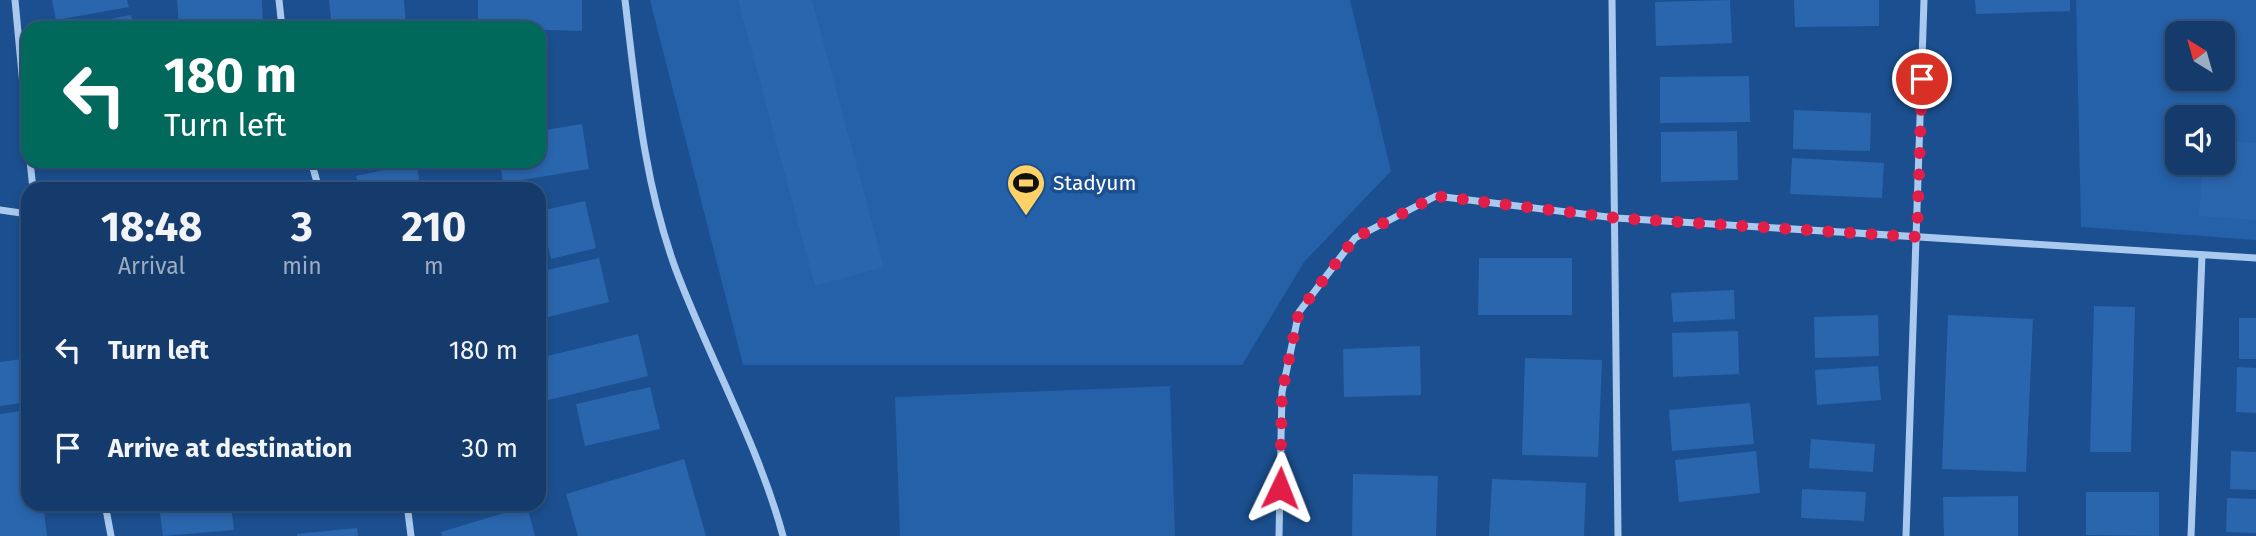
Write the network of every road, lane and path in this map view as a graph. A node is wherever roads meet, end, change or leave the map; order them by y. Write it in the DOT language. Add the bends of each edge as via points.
graph roads {
  1 [pos="15,0"];
  2 [pos="279,0"];
  3 [pos="625,0"];
  4 [pos="1612,0"];
  5 [pos="1924,0"];
  6 [pos="281,21"];
  7 [pos="21,64"];
  8 [pos="0,210"];
  9 [pos="21,213"];
  10 [pos="1616,218"];
  11 [pos="1917,237"];
  12 [pos="2202,255"];
  13 [pos="2256,258"];
  14 [pos="106,511"];
  15 [pos="408,511"];
  16 [pos="111,536"];
  17 [pos="411,536"];
  18 [pos="783,536"];
  19 [pos="1279,536"];
  20 [pos="1618,536"];
  21 [pos="1906,536"];
  22 [pos="2191,536"];
  1 -- 7 [label="street"];
  2 -- 6 [label="street"];
  3 -- 18 [label="street" via="644,161 676,269 771,489"];
  4 -- 10 [label="street"];
  5 -- 11 [label="street"];
  8 -- 9 [label="street"];
  10 -- 11 [label="street"];
  10 -- 19 [label="street" via="1436,196 1355,238 1299,312 1282,392"];
  10 -- 20 [label="street"];
  11 -- 12 [label="street"];
  11 -- 21 [label="street"];
  12 -- 13 [label="street"];
  12 -- 22 [label="street"];
  14 -- 16 [label="street"];
  15 -- 17 [label="street"];
}
